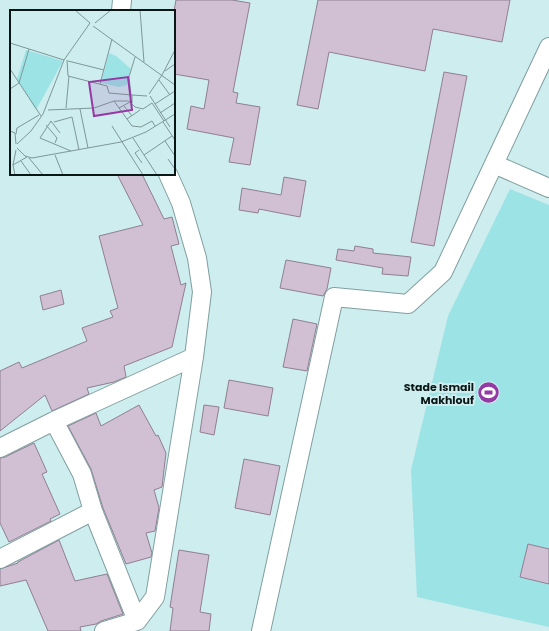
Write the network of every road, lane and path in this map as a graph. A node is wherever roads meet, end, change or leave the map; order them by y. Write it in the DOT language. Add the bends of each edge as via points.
graph roads {
  1 [pos="122,0"];
  2 [pos="121,10"];
  3 [pos="549,47"];
  4 [pos="494,164"];
  5 [pos="168,175"];
  6 [pos="549,188"];
  7 [pos="194,357"];
  8 [pos="54,420"];
  9 [pos="0,448"];
  10 [pos="93,512"];
  11 [pos="0,559"];
  12 [pos="137,621"];
  13 [pos="104,631"];
  14 [pos="261,631"];
  1 -- 2 [label="street"];
  3 -- 4 [label="street"];
  4 -- 6 [label="street"];
  4 -- 14 [label="street" via="443,272 408,304 334,297"];
  5 -- 7 [label="street" via="181,203 197,258 202,292"];
  7 -- 8 [label="street"];
  7 -- 12 [label="street" via="155,597"];
  8 -- 9 [label="street"];
  8 -- 10 [label="street" via="82,474"];
  10 -- 11 [label="street"];
  10 -- 12 [label="street"];
  12 -- 13 [label="street"];
}
